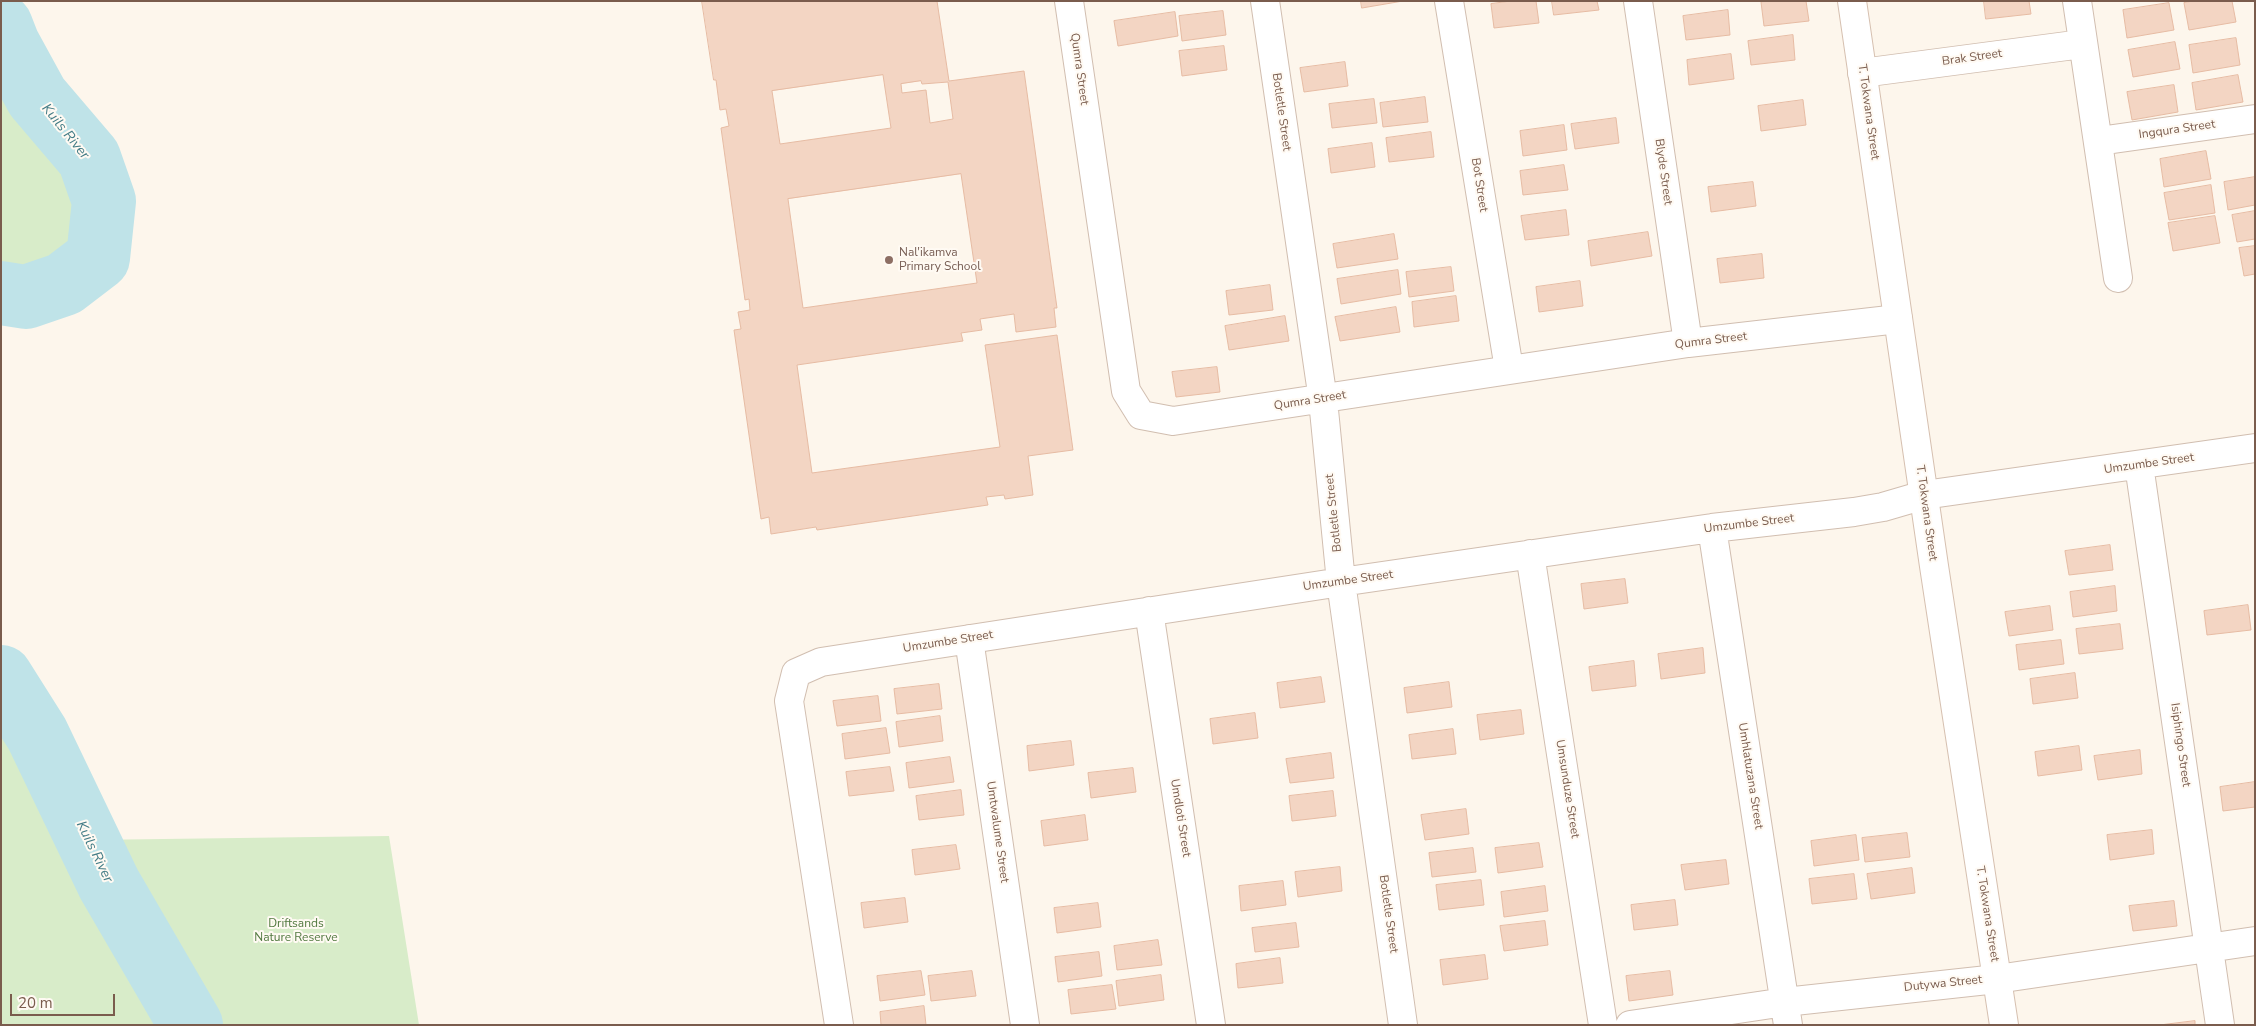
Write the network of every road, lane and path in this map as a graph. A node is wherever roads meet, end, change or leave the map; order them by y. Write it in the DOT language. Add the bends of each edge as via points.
graph roads {
  1 [pos="1069,1"];
  2 [pos="1265,1"];
  3 [pos="1449,1"];
  4 [pos="1638,1"];
  5 [pos="1852,1"];
  6 [pos="2077,1"];
  7 [pos="2082,44"];
  8 [pos="1862,73"];
  9 [pos="2255,119"];
  10 [pos="2099,142"];
  11 [pos="2118,278"];
  12 [pos="1898,319"];
  13 [pos="1688,344"];
  14 [pos="1509,369"];
  15 [pos="1323,400"];
  16 [pos="2255,448"];
  17 [pos="2139,465"];
  18 [pos="1924,495"];
  19 [pos="1712,528"];
  20 [pos="1530,554"];
  21 [pos="1340,582"];
  22 [pos="1149,611"];
  23 [pos="969,639"];
  24 [pos="2255,941"];
  25 [pos="2209,948"];
  26 [pos="1997,979"];
  27 [pos="1787,1013"];
  28 [pos="839,1025"];
  29 [pos="1025,1025"];
  30 [pos="1211,1025"];
  31 [pos="1403,1025"];
  32 [pos="1603,1025"];
  33 [pos="1630,1025"];
  34 [pos="2004,1025"];
  35 [pos="2220,1025"];
  1 -- 15 [label="street, Qumra Street" via="1126,391 1141,415 1172,421"];
  2 -- 15 [label="street, Botletle Street"];
  3 -- 14 [label="street, Bot Street"];
  4 -- 13 [label="street, Blyde Street"];
  5 -- 8 [label="street, T. Tokwana Street"];
  6 -- 7 [label="street"];
  7 -- 8 [label="street, Brak Street"];
  7 -- 10 [label="street"];
  8 -- 12 [label="street, T. Tokwana Street"];
  9 -- 10 [label="street, Ingqura Street"];
  10 -- 11 [label="street"];
  12 -- 13 [label="street, Qumra Street"];
  12 -- 18 [label="street, T. Tokwana Street"];
  13 -- 14 [label="street, Qumra Street"];
  14 -- 15 [label="street, Qumra Street"];
  15 -- 21 [label="street, Botletle Street"];
  16 -- 17 [label="street, Umzumbe Street"];
  17 -- 18 [label="street, Umzumbe Street"];
  17 -- 25 [label="street, Isiphingo Street"];
  18 -- 19 [label="street, Umzumbe Street" via="1854,512"];
  18 -- 26 [label="street, T. Tokwana Street"];
  19 -- 20 [label="street, Umzumbe Street"];
  19 -- 27 [label="street, Umhlatuzana Street"];
  20 -- 21 [label="street, Umzumbe Street"];
  20 -- 32 [label="street, Umsunduze Street"];
  21 -- 22 [label="street, Umzumbe Street"];
  21 -- 31 [label="street, Botletle Street"];
  22 -- 23 [label="street, Umzumbe Street"];
  22 -- 30 [label="street, Umdloti Street"];
  23 -- 28 [label="street, Umzumbe Street" via="821,662 796,673 789,701"];
  23 -- 29 [label="street, Umtwalume Street"];
  24 -- 25 [label="street, Dutywa Street"];
  25 -- 26 [label="street, Dutywa Street"];
  25 -- 35 [label="street, Isiphingo Street"];
  26 -- 27 [label="street, Dutywa Street"];
  26 -- 34 [label="street, T. Tokwana Street"];
  27 -- 33 [label="street, Dutywa Street"];
}
